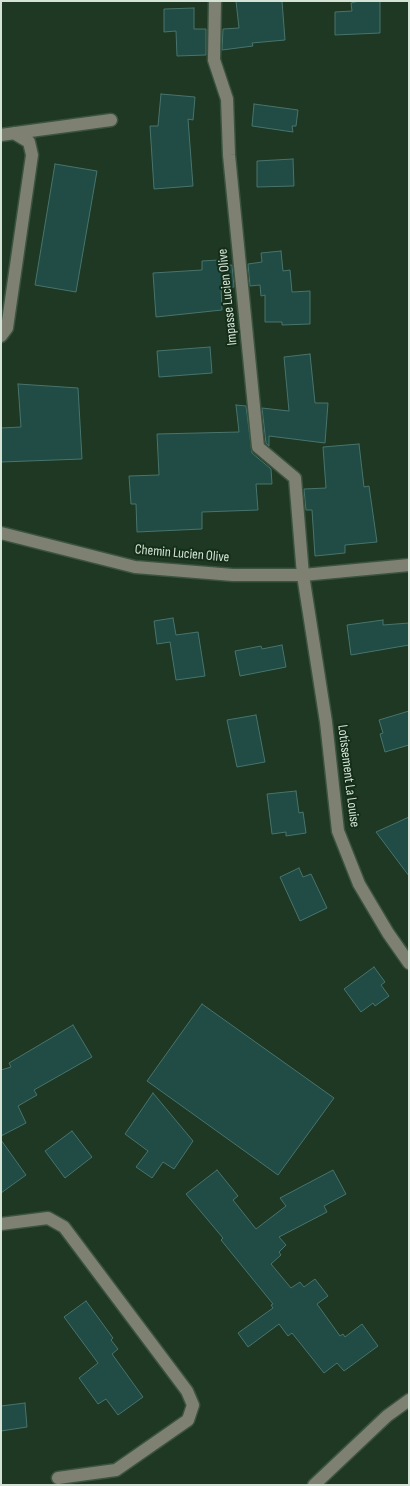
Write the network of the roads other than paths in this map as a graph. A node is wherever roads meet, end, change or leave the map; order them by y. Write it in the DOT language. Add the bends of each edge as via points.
graph roads {
  1 [pos="215,1"];
  2 [pos="111,120"];
  3 [pos="14,133"];
  4 [pos="1,135"];
  5 [pos="1,336"];
  6 [pos="1,533"];
  7 [pos="409,565"];
  8 [pos="303,575"];
  9 [pos="409,963"];
  10 [pos="1,1224"];
  11 [pos="409,1400"];
  12 [pos="58,1478"];
  13 [pos="314,1485"];
  1 -- 8 [label="street, Impasse Lucien Olive" via="214,60 228,100 229,155 258,447 294,478"];
  2 -- 3 [label="street"];
  3 -- 4 [label="street"];
  3 -- 5 [label="street" via="29,142 32,155 7,328"];
  6 -- 8 [label="street, Chemin Lucien Olive" via="135,567"];
  7 -- 8 [label="street, Chemin Lucien Olive"];
  8 -- 9 [label="street, Lotissement La Louise" via="326,722 338,831 359,884"];
  10 -- 12 [label="street" via="48,1218 64,1227 187,1391 193,1405 188,1420 116,1470"];
  11 -- 13 [label="street" via="387,1416"];
}
